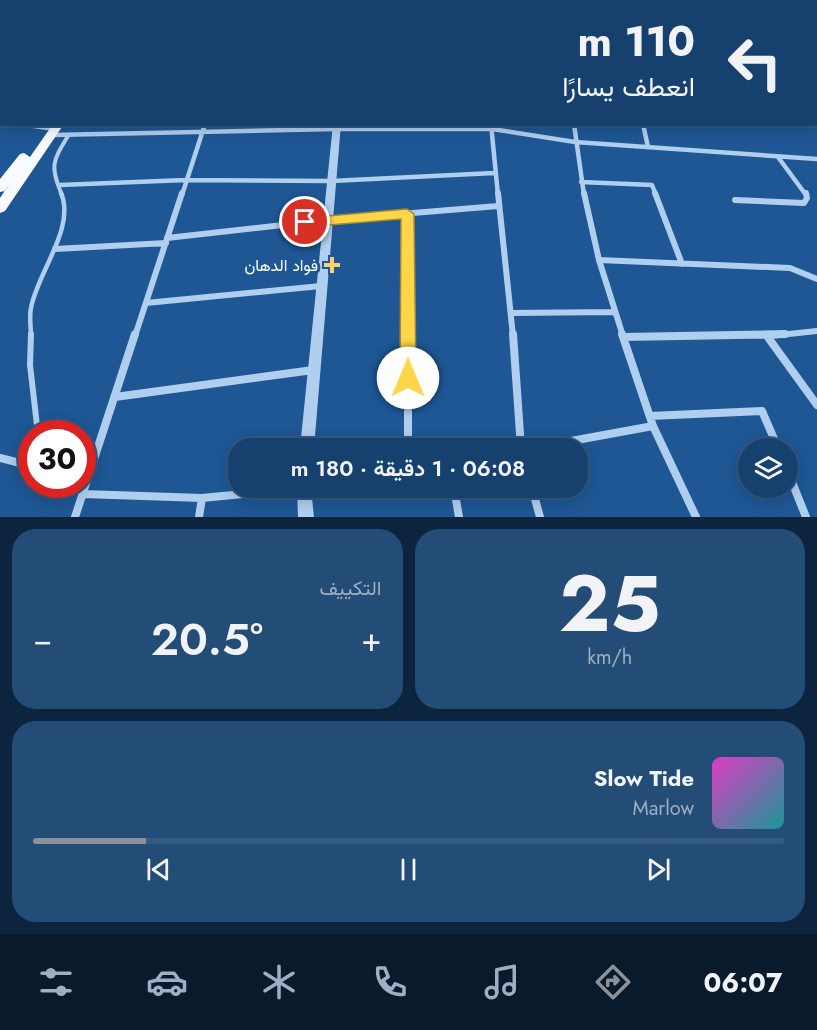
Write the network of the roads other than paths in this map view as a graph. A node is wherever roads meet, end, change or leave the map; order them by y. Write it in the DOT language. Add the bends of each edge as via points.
graph roads {
  1 [pos="36,126"];
  2 [pos="204,126"];
  3 [pos="574,126"];
  4 [pos="643,126"];
  5 [pos="336,127"];
  6 [pos="491,127"];
  7 [pos="52,128"];
  8 [pos="202,132"];
  9 [pos="68,136"];
  10 [pos="575,142"];
  11 [pos="648,147"];
  12 [pos="778,157"];
  13 [pos="817,159"];
  14 [pos="494,173"];
  15 [pos="186,180"];
  16 [pos="2,181"];
  17 [pos="331,181"];
  18 [pos="581,183"];
  19 [pos="60,185"];
  20 [pos="735,200"];
  21 [pos="498,206"];
  22 [pos="0,208"];
  23 [pos="407,214"];
  24 [pos="328,220"];
  25 [pos="167,240"];
  26 [pos="55,249"];
  27 [pos="599,260"];
  28 [pos="682,264"];
  29 [pos="817,279"];
  30 [pos="321,286"];
  31 [pos="146,303"];
  32 [pos="615,312"];
  33 [pos="511,314"];
  34 [pos="817,331"];
  35 [pos="767,336"];
  36 [pos="623,337"];
  37 [pos="313,370"];
  38 [pos="115,397"];
  39 [pos="817,405"];
  40 [pos="650,416"];
  41 [pos="36,420"];
  42 [pos="653,426"];
  43 [pos="308,438"];
  44 [pos="408,438"];
  45 [pos="520,438"];
  46 [pos="588,438"];
  47 [pos="774,438"];
  48 [pos="96,451"];
  49 [pos="0,458"];
  50 [pos="18,462"];
  51 [pos="96,489"];
  52 [pos="228,495"];
  53 [pos="798,497"];
  54 [pos="80,498"];
  55 [pos="202,498"];
  56 [pos="305,498"];
  57 [pos="456,498"];
  58 [pos="535,498"];
  59 [pos="75,517"];
  60 [pos="199,517"];
  61 [pos="306,517"];
  62 [pos="459,517"];
  63 [pos="540,517"];
  64 [pos="696,517"];
  65 [pos="806,517"];
  1 -- 7 [label="street"];
  2 -- 8 [label="street"];
  3 -- 10 [label="street"];
  4 -- 11 [label="street"];
  5 -- 6 [label="street"];
  5 -- 8 [label="street"];
  5 -- 17 [label="street"];
  6 -- 10 [label="street"];
  6 -- 14 [label="street"];
  7 -- 9 [label="street"];
  7 -- 16 [label="main road"];
  7 -- 22 [label="main road"];
  8 -- 9 [label="street"];
  8 -- 15 [label="street"];
  9 -- 19 [label="lane" via="54,158 53,173"];
  10 -- 11 [label="street"];
  10 -- 18 [label="street"];
  11 -- 12 [label="street"];
  12 -- 13 [label="street"];
  12 -- 20 [label="street" via="805,191 804,203"];
  14 -- 17 [label="street"];
  14 -- 21 [label="street"];
  15 -- 17 [label="street"];
  15 -- 19 [label="street"];
  15 -- 25 [label="street"];
  17 -- 24 [label="street"];
  18 -- 27 [label="street"];
  18 -- 28 [label="street" via="652,185"];
  19 -- 26 [label="lane" via="66,204"];
  21 -- 23 [label="street"];
  21 -- 33 [label="street"];
  23 -- 24 [label="street"];
  23 -- 44 [label="street"];
  24 -- 25 [label="street"];
  24 -- 30 [label="street"];
  25 -- 26 [label="street"];
  25 -- 31 [label="street"];
  26 -- 41 [label="lane" via="32,307 30,365"];
  27 -- 28 [label="street"];
  27 -- 32 [label="street"];
  28 -- 29 [label="street" via="790,268"];
  30 -- 31 [label="street"];
  30 -- 37 [label="street"];
  31 -- 38 [label="street"];
  32 -- 33 [label="street"];
  32 -- 36 [label="street"];
  33 -- 45 [label="street"];
  34 -- 35 [label="street"];
  35 -- 36 [label="street"];
  35 -- 39 [label="street"];
  36 -- 40 [label="street"];
  37 -- 38 [label="street"];
  37 -- 43 [label="street"];
  38 -- 48 [label="street"];
  40 -- 42 [label="street"];
  40 -- 47 [label="street" via="762,411"];
  42 -- 46 [label="street"];
  42 -- 64 [label="street"];
  49 -- 50 [label="street"];
  51 -- 55 [label="street"];
  52 -- 55 [label="street"];
  53 -- 65 [label="street"];
  54 -- 59 [label="street"];
  55 -- 60 [label="street"];
  56 -- 61 [label="street"];
  57 -- 62 [label="street"];
  58 -- 63 [label="street"];
}
